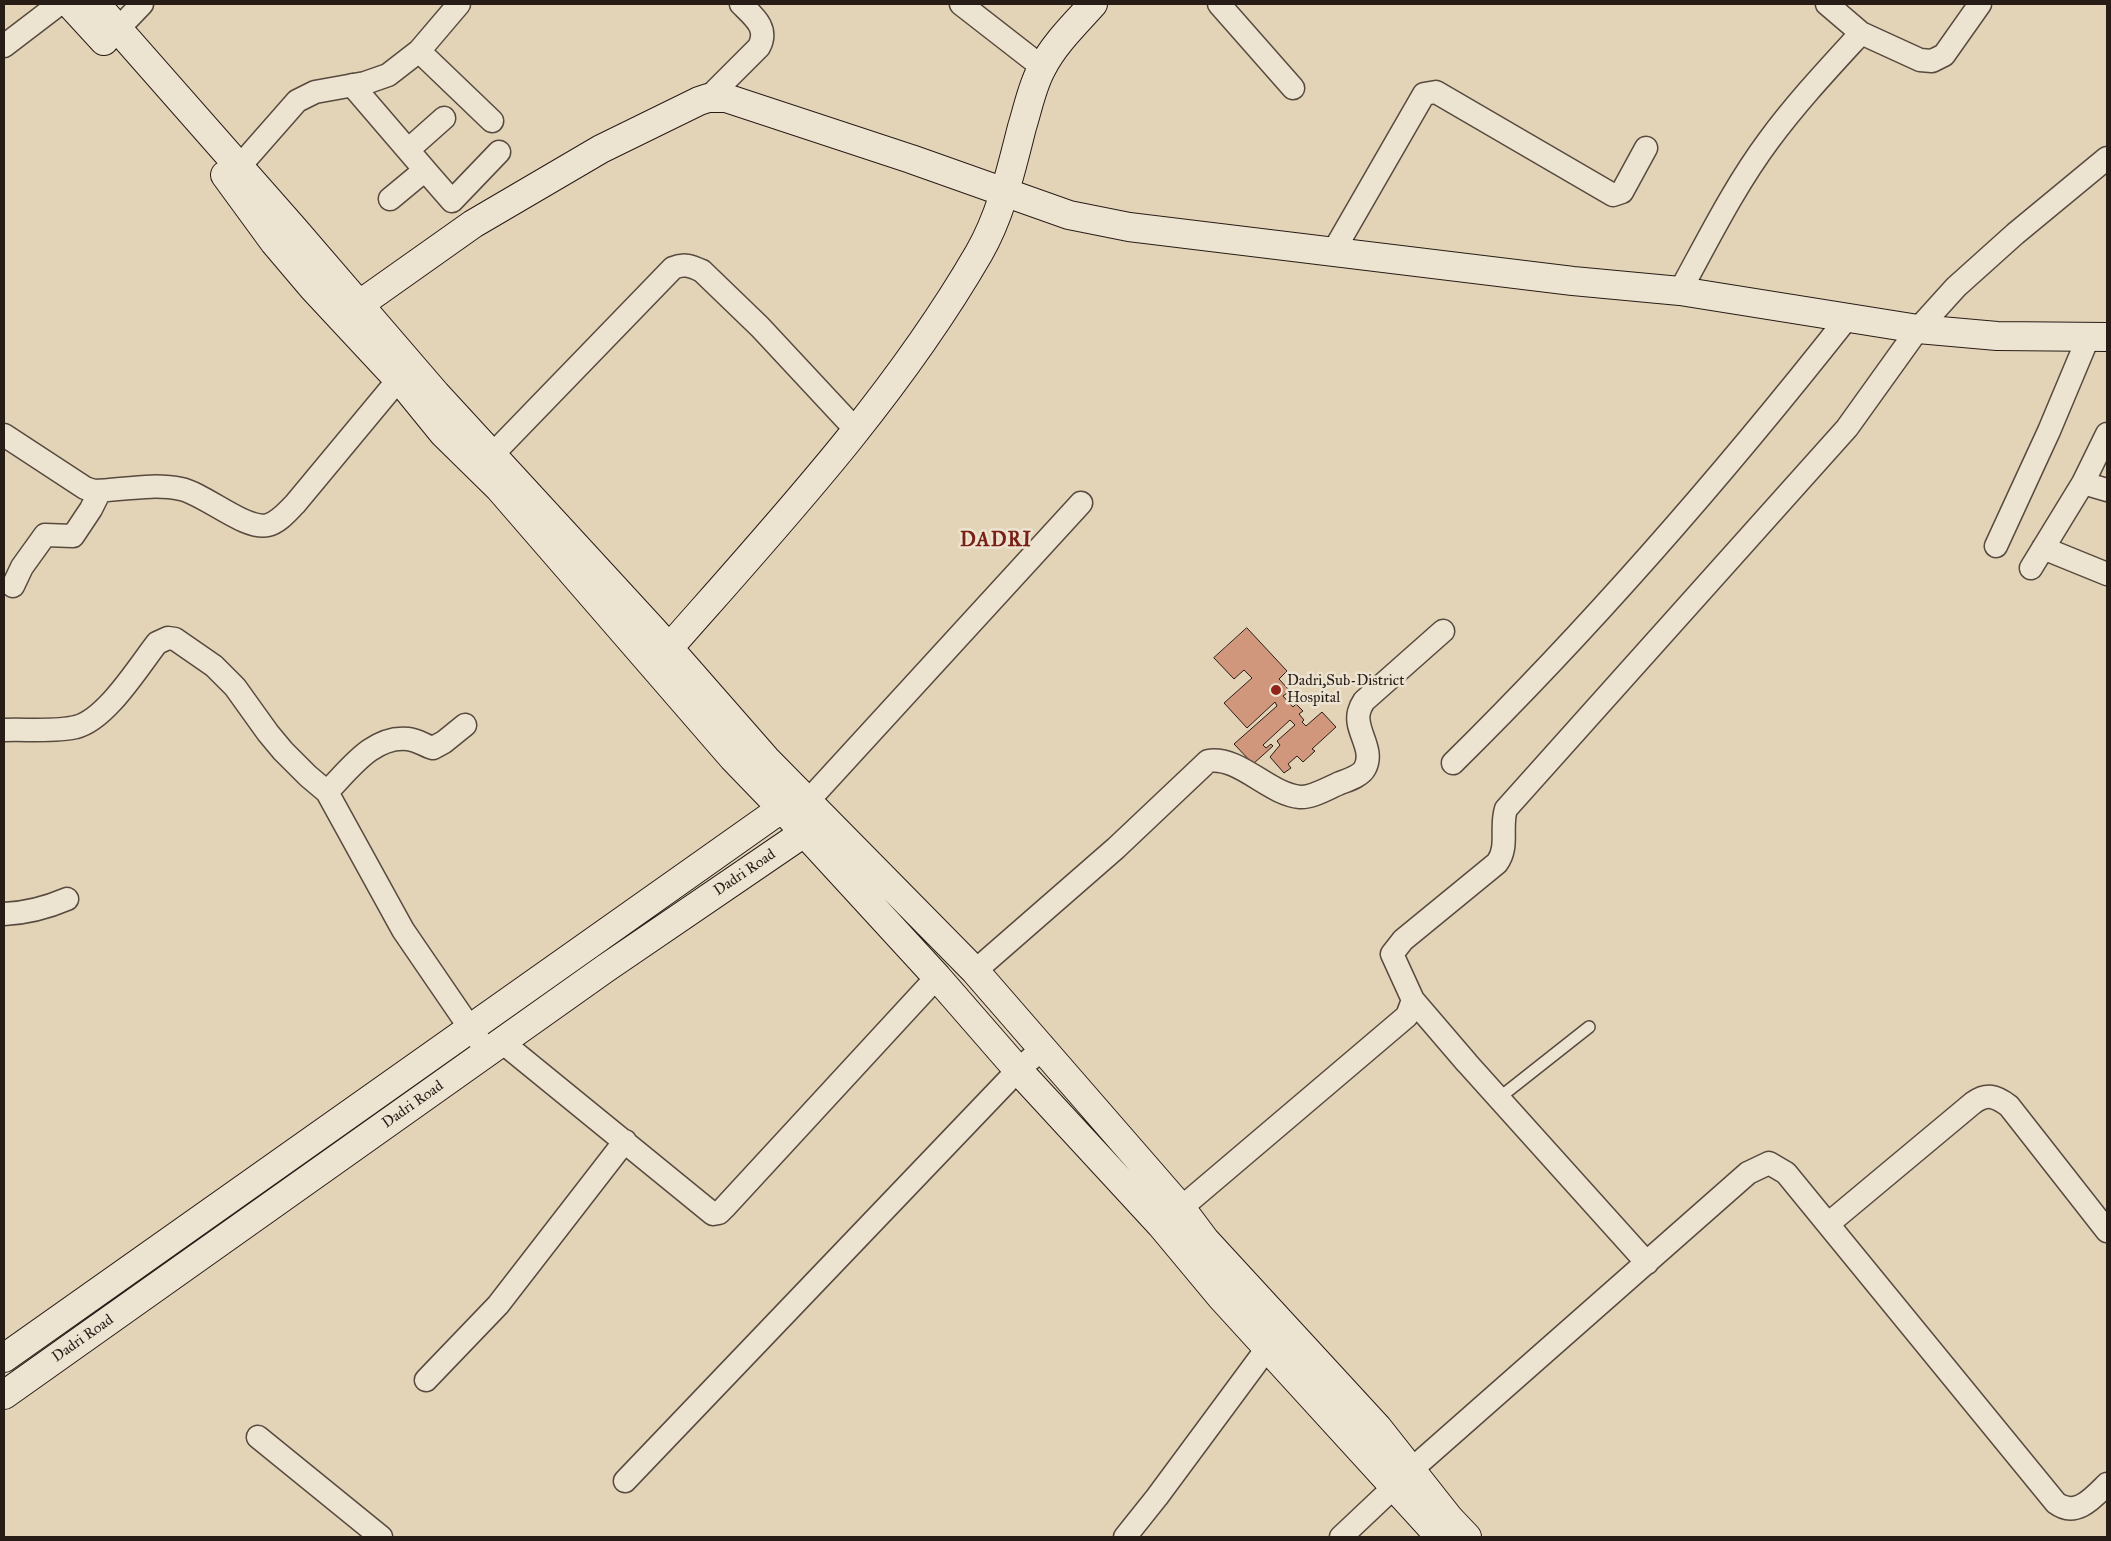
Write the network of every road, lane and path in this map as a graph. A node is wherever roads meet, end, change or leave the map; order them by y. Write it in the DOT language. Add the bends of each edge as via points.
graph roads {
  1 [pos="59,4"];
  2 [pos="70,4"];
  3 [pos="96,4"];
  4 [pos="142,4"];
  5 [pos="459,4"];
  6 [pos="741,4"];
  7 [pos="961,4"];
  8 [pos="1093,4"];
  9 [pos="1219,4"];
  10 [pos="1826,4"];
  11 [pos="1980,4"];
  12 [pos="118,29"];
  13 [pos="1861,33"];
  14 [pos="4,46"];
  15 [pos="419,51"];
  16 [pos="1042,67"];
  17 [pos="352,85"];
  18 [pos="1294,88"];
  19 [pos="708,98"];
  20 [pos="444,118"];
  21 [pos="492,121"];
  22 [pos="1646,148"];
  23 [pos="408,150"];
  24 [pos="499,152"];
  25 [pos="2107,158"];
  26 [pos="425,170"];
  27 [pos="233,172"];
  28 [pos="1005,192"];
  29 [pos="390,199"];
  30 [pos="1333,252"];
  31 [pos="1680,291"];
  32 [pos="349,312"];
  33 [pos="1848,317"];
  34 [pos="1918,329"];
  35 [pos="2098,337"];
  36 [pos="398,380"];
  37 [pos="856,430"];
  38 [pos="2107,434"];
  39 [pos="4,436"];
  40 [pos="492,455"];
  41 [pos="2083,483"];
  42 [pos="100,490"];
  43 [pos="2107,490"];
  44 [pos="1081,503"];
  45 [pos="1996,546"];
  46 [pos="2043,548"];
  47 [pos="2031,568"];
  48 [pos="2107,574"];
  49 [pos="13,586"];
  50 [pos="1443,631"];
  51 [pos="669,648"];
  52 [pos="465,725"];
  53 [pos="4,730"];
  54 [pos="1453,763"];
  55 [pos="327,792"];
  56 [pos="802,813"];
  57 [pos="67,899"];
  58 [pos="4,914"];
  59 [pos="975,971"];
  60 [pos="937,977"];
  61 [pos="1413,1000"];
  62 [pos="1589,1027"];
  63 [pos="470,1028"];
  64 [pos="495,1047"];
  65 [pos="1042,1049"];
  66 [pos="1018,1070"];
  67 [pos="1499,1098"];
  68 [pos="625,1141"];
  69 [pos="1181,1208"];
  70 [pos="1828,1224"];
  71 [pos="183,1230"];
  72 [pos="2107,1231"];
  73 [pos="200,1256"];
  74 [pos="1647,1263"];
  75 [pos="1268,1347"];
  76 [pos="4,1358"];
  77 [pos="426,1380"];
  78 [pos="4,1395"];
  79 [pos="258,1437"];
  80 [pos="1403,1478"];
  81 [pos="626,1481"];
  82 [pos="2107,1484"];
  83 [pos="381,1537"];
  84 [pos="1125,1537"];
  85 [pos="1341,1537"];
  86 [pos="1440,1537"];
  87 [pos="1467,1537"];
  1 -- 14 [label="street"];
  2 -- 27 [label="street"];
  3 -- 12 [label="street"];
  4 -- 12 [label="street"];
  5 -- 15 [label="street"];
  6 -- 19 [label="street" via="757,22 764,38"];
  7 -- 16 [label="street"];
  8 -- 16 [label="street"];
  9 -- 18 [label="street"];
  10 -- 13 [label="street"];
  11 -- 13 [label="street" via="1944,55 1932,61 1920,60"];
  12 -- 27 [label="street"];
  13 -- 31 [label="street" via="1768,141"];
  15 -- 17 [label="street" via="388,75"];
  15 -- 21 [label="street"];
  16 -- 28 [label="street"];
  17 -- 23 [label="street"];
  17 -- 27 [label="street" via="315,92 297,101"];
  19 -- 28 [label="street" via="745,103"];
  19 -- 32 [label="street" via="679,109 541,183 473,224"];
  20 -- 23 [label="street"];
  22 -- 30 [label="street" via="1622,192 1613,195 1436,92 1430,92 1424,94"];
  23 -- 26 [label="street"];
  24 -- 26 [label="street" via="452,201"];
  25 -- 34 [label="street" via="1956,287"];
  26 -- 29 [label="street"];
  27 -- 32 [label="street"];
  28 -- 30 [label="street" via="1069,215 1129,227"];
  28 -- 37 [label="street" via="981,250 954,296"];
  30 -- 31 [label="street"];
  31 -- 33 [label="street"];
  32 -- 36 [label="street"];
  32 -- 40 [label="street"];
  33 -- 34 [label="street"];
  33 -- 54 [label="street" via="1659,546"];
  34 -- 35 [label="street" via="1997,336"];
  34 -- 61 [label="street" via="1847,428 1506,809 1503,855 1497,863 1395,949 1392,954"];
  35 -- 45 [label="street" via="2049,431"];
  36 -- 42 [label="street" via="295,504 270,525 254,525 183,489"];
  36 -- 56 [label="street" via="443,433 498,488 733,758"];
  37 -- 40 [label="street" via="760,327 702,271 690,265 680,265 673,268"];
  37 -- 51 [label="street" via="788,514"];
  38 -- 41 [label="street"];
  39 -- 42 [label="street" via="74,483"];
  40 -- 51 [label="street"];
  41 -- 43 [label="street"];
  41 -- 46 [label="street"];
  42 -- 49 [label="street" via="73,536 45,535"];
  44 -- 56 [label="street"];
  46 -- 47 [label="street"];
  46 -- 48 [label="street"];
  50 -- 59 [label="street" via="1364,701 1358,712 1368,762 1356,776 1300,797 1279,790 1223,760 1208,761 1116,848"];
  51 -- 56 [label="street" via="766,759"];
  52 -- 55 [label="street" via="434,748 404,739 380,743"];
  53 -- 55 [label="street" via="69,729 85,725 119,693 157,643 175,639 205,658 230,682 297,766"];
  55 -- 63 [label="street" via="403,930"];
  56 -- 59 [label="street"];
  56 -- 60 [label="street"];
  56 -- 63 [label="street, Dadri Road"];
  56 -- 64 [label="street, Dadri Road" via="738,876"];
  57 -- 58 [label="street" via="43,909"];
  59 -- 65 [label="street"];
  60 -- 66 [label="street"];
  60 -- 68 [label="street" via="719,1213 707,1211"];
  61 -- 67 [label="street"];
  61 -- 69 [label="street" via="1407,1016"];
  62 -- 67 [label="lane"];
  63 -- 64 [label="street"];
  63 -- 71 [label="street, Dadri Road"];
  64 -- 68 [label="street"];
  64 -- 73 [label="street, Dadri Road"];
  65 -- 66 [label="street"];
  65 -- 69 [label="street"];
  66 -- 75 [label="street"];
  66 -- 81 [label="street"];
  67 -- 74 [label="street"];
  68 -- 77 [label="street" via="498,1305"];
  69 -- 80 [label="street" via="1205,1240 1378,1428"];
  70 -- 72 [label="street" via="1931,1136 1980,1098 1989,1096 2009,1106"];
  70 -- 74 [label="street" via="1786,1173 1769,1163 1748,1173"];
  70 -- 82 [label="street" via="2056,1503 2064,1509 2082,1506"];
  71 -- 73 [label="street"];
  71 -- 76 [label="street, Dadri Road"];
  73 -- 78 [label="street, Dadri Road"];
  74 -- 80 [label="street"];
  75 -- 80 [label="street"];
  75 -- 84 [label="street"];
  79 -- 83 [label="street"];
  80 -- 85 [label="street"];
  80 -- 86 [label="street"];
  80 -- 87 [label="street"];
}
